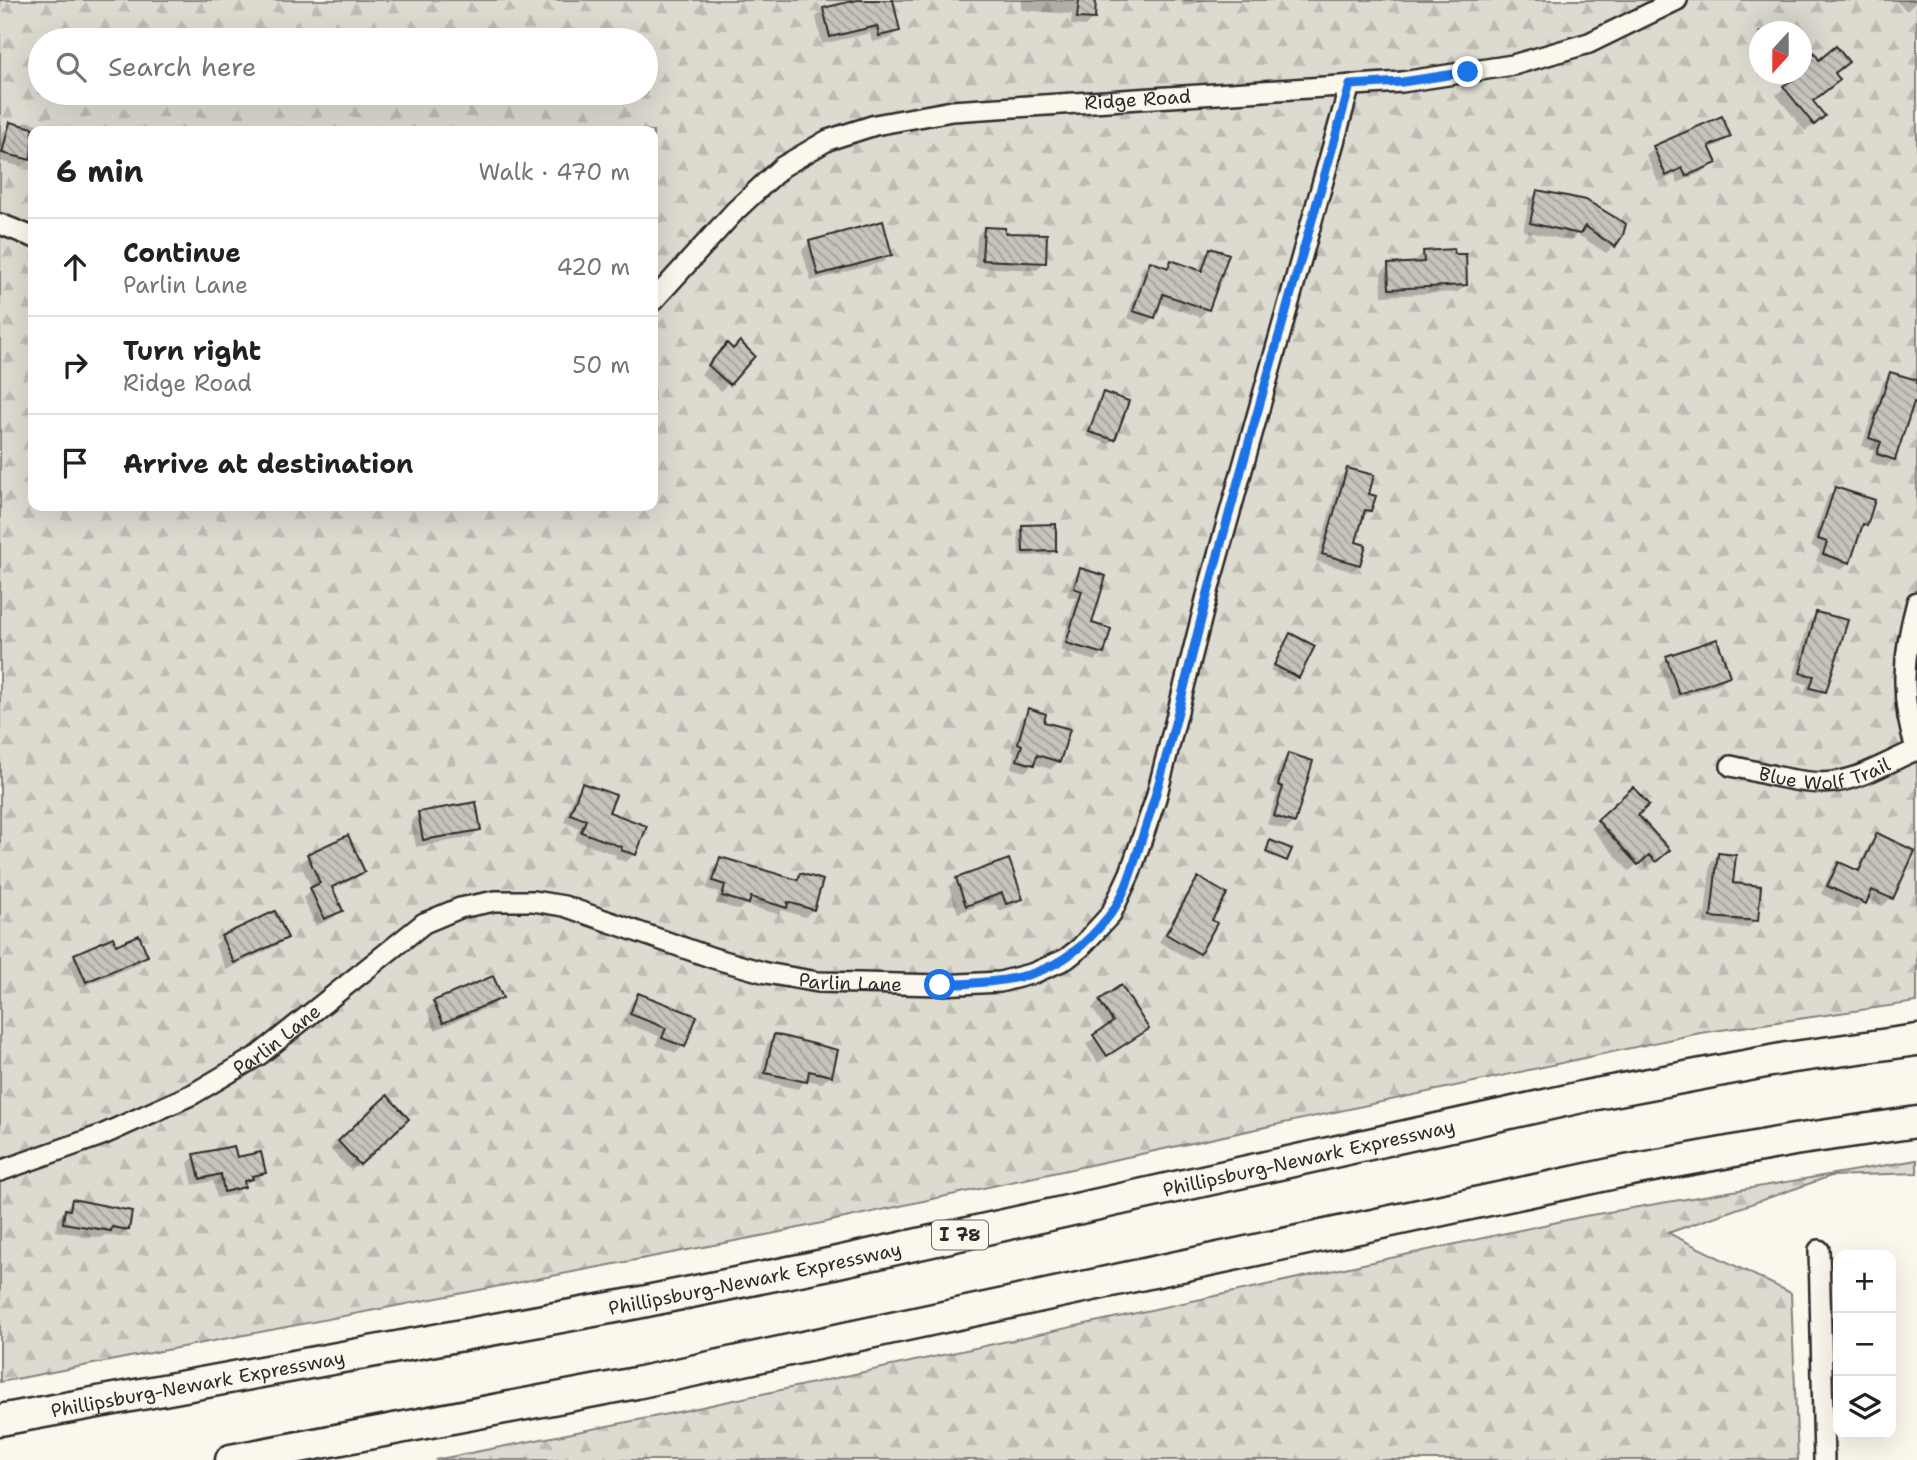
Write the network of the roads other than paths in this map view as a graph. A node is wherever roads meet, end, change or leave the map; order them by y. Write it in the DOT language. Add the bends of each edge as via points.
graph roads {
  1 [pos="1677,0"];
  2 [pos="1350,85"];
  3 [pos="0,224"];
  4 [pos="28,235"];
  5 [pos="658,296"];
  6 [pos="1917,602"];
  7 [pos="1917,751"];
  8 [pos="1731,766"];
  9 [pos="1917,1021"];
  10 [pos="1917,1040"];
  11 [pos="1587,1096"];
  12 [pos="1917,1122"];
  13 [pos="0,1171"];
  14 [pos="1819,1250"];
  15 [pos="0,1420"];
  16 [pos="231,1460"];
  17 [pos="1824,1460"];
  1 -- 2 [label="street, Ridge Road" via="1589,43 1513,65"];
  2 -- 5 [label="street, Ridge Road" via="952,111 875,125 828,140 782,167"];
  2 -- 13 [label="street, Parlin Lane" via="1211,580 1156,798 1111,914 1080,948 1034,973 1000,982 818,982 713,958 564,906 533,901 460,908 424,923 259,1055 193,1094 102,1135"];
  3 -- 4 [label="street"];
  6 -- 7 [label="street" via="1903,684"];
  7 -- 8 [label="street, Blue Wolf Trail" via="1832,782"];
  9 -- 11 [label="highway" via="1786,1042"];
  10 -- 11 [label="highway, Phillipsburg-Newark Expressway / I 78" via="1787,1058"];
  11 -- 15 [label="highway, Phillipsburg-Newark Expressway / I 78" via="824,1265"];
  12 -- 16 [label="highway" via="1615,1172 636,1383"];
  14 -- 17 [label="street"];
}
